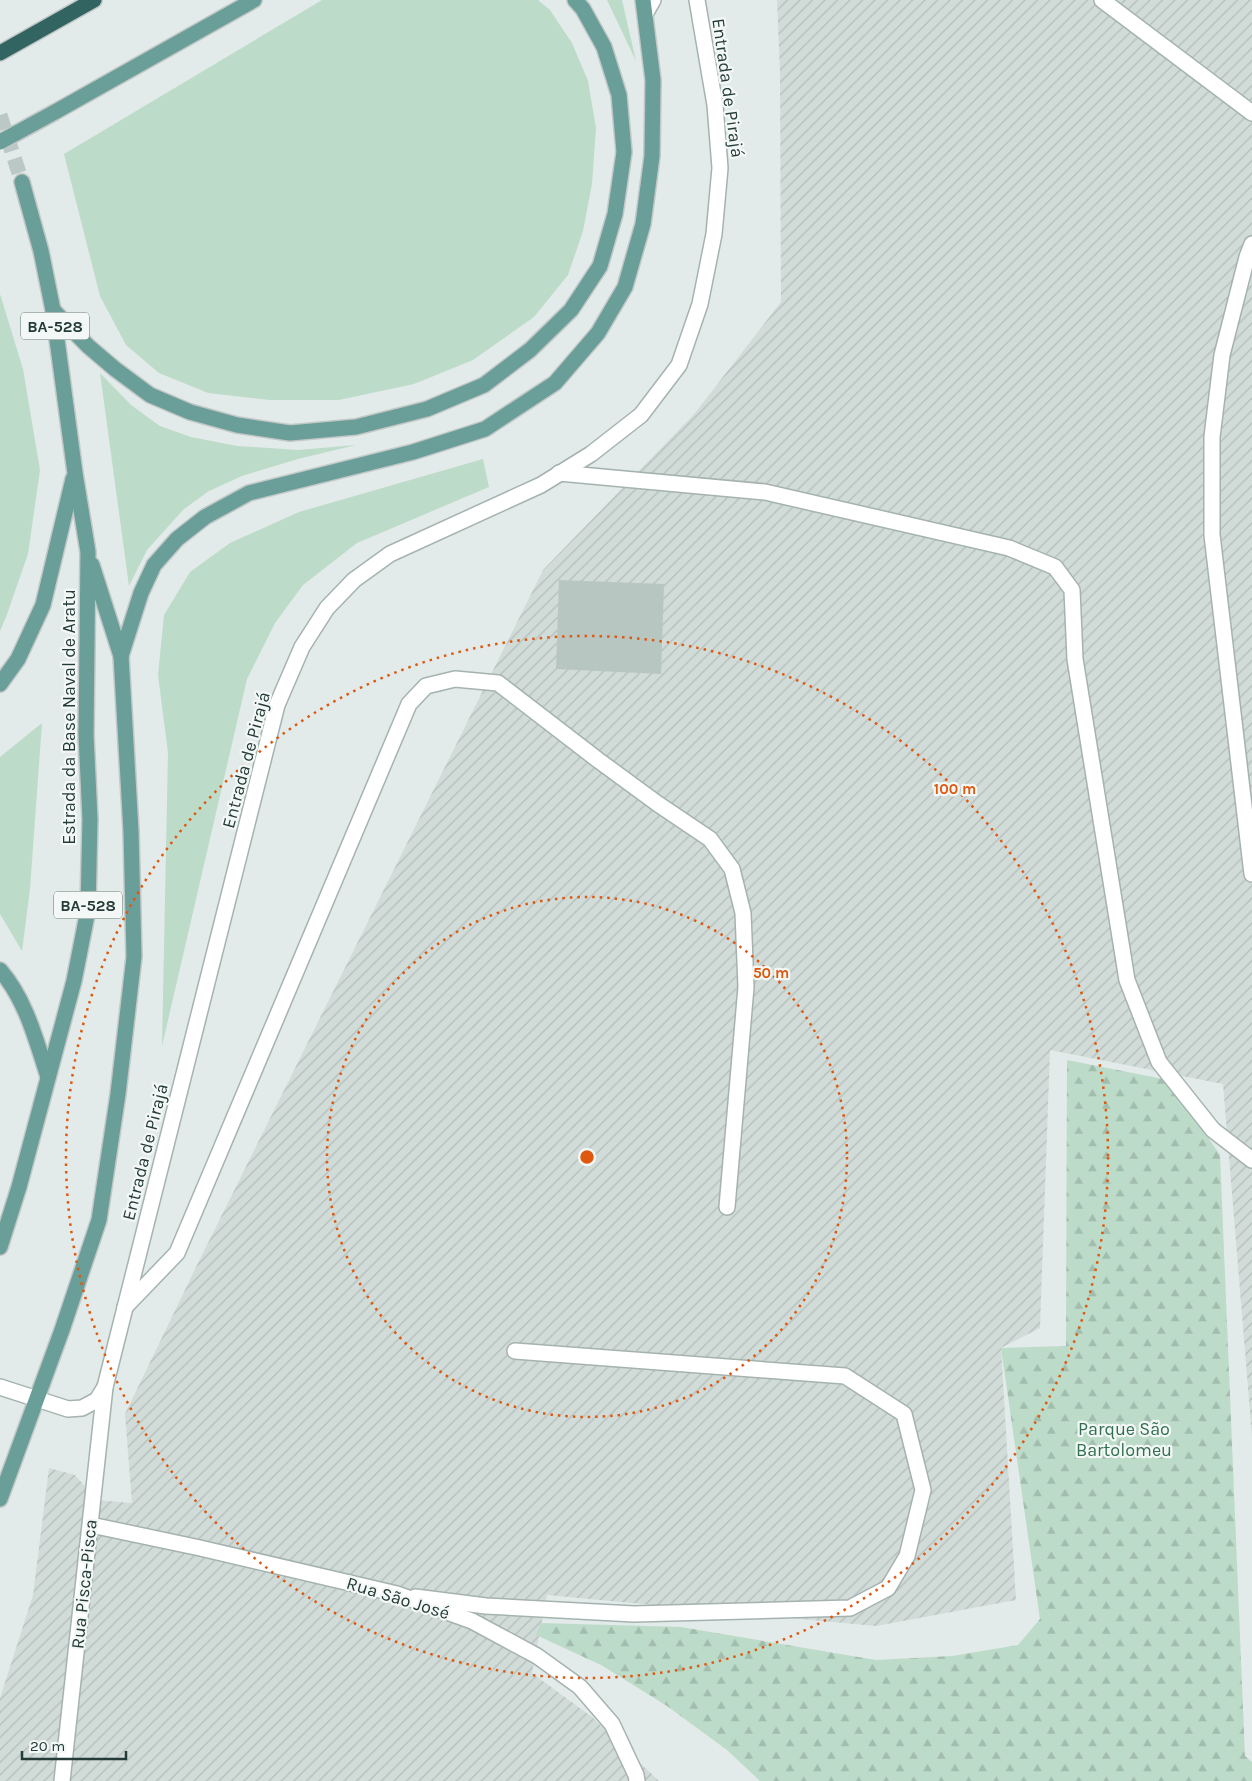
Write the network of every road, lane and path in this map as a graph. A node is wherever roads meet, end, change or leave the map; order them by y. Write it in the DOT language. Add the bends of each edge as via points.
graph roads {
  1 [pos="94,0"];
  2 [pos="254,0"];
  3 [pos="575,0"];
  4 [pos="653,0"];
  5 [pos="697,0"];
  6 [pos="1102,0"];
  7 [pos="644,7"];
  8 [pos="0,53"];
  9 [pos="1252,112"];
  10 [pos="0,142"];
  11 [pos="22,182"];
  12 [pos="1252,244"];
  13 [pos="53,310"];
  14 [pos="75,473"];
  15 [pos="559,474"];
  16 [pos="88,552"];
  17 [pos="121,656"];
  18 [pos="0,684"];
  19 [pos="1245,758"];
  20 [pos="1252,874"];
  21 [pos="0,970"];
  22 [pos="48,1078"];
  23 [pos="1252,1160"];
  24 [pos="727,1207"];
  25 [pos="0,1247"];
  26 [pos="125,1307"];
  27 [pos="515,1351"];
  28 [pos="105,1387"];
  29 [pos="0,1388"];
  30 [pos="36,1400"];
  31 [pos="0,1499"];
  32 [pos="91,1525"];
  33 [pos="397,1594"];
  34 [pos="639,1779"];
  35 [pos="62,1781"];
  1 -- 8 [label="highway"];
  2 -- 10 [label="main road, bridge"];
  3 -- 13 [label="main road" via="604,47 619,96 624,152 616,214 600,266 571,310 530,350 484,385 428,408 356,428 290,433 236,425 190,412 150,395 88,346"];
  4 -- 7 [label="street"];
  5 -- 15 [label="street, Entrada de Pirajá" via="715,105 720,168 714,234 700,304 679,365 642,415"];
  6 -- 9 [label="street"];
  7 -- 17 [label="main road" via="652,89 652,156 644,224 626,287 598,333 555,383 485,428 413,452 249,493 205,517 177,539 154,565 141,593"];
  11 -- 13 [label="main road, Estrada da Base Naval de Aratu / BA-528"];
  12 -- 19 [label="street" via="1222,355 1212,437 1212,535"];
  13 -- 14 [label="main road, Estrada da Base Naval de Aratu / BA-528"];
  14 -- 16 [label="main road, Estrada da Base Naval de Aratu / BA-528"];
  14 -- 18 [label="main road" via="43,606 18,659"];
  15 -- 23 [label="street" via="765,492 1009,548 1055,567 1072,590 1075,659 1127,980 1159,1062 1213,1130"];
  15 -- 26 [label="street, Entrada de Pirajá" via="542,485 390,554 354,580 326,608 302,647 277,705"];
  16 -- 17 [label="main road"];
  16 -- 22 [label="main road, Estrada da Base Naval de Aratu / BA-528" via="88,910 74,981"];
  17 -- 30 [label="main road" via="134,957 99,1220"];
  19 -- 20 [label="street"];
  21 -- 22 [label="main road" via="30,1021"];
  22 -- 25 [label="main road, Estrada da Base Naval de Aratu / BA-528"];
  24 -- 26 [label="street" via="746,987 743,914 732,869 710,839 606,766 498,683 455,679 426,686 409,704 177,1253"];
  26 -- 28 [label="street, Entrada de Pirajá"];
  27 -- 33 [label="street" via="845,1376 904,1414 924,1490 907,1556 888,1588 850,1608 634,1614 486,1606"];
  28 -- 30 [label="street, Entrada de Pirajá" via="97,1400 82,1408 68,1409"];
  28 -- 32 [label="street, Rua Pisca-Pisca"];
  29 -- 30 [label="street, Entrada de Pirajá"];
  30 -- 31 [label="main road"];
  32 -- 33 [label="street, Rua São José"];
  32 -- 35 [label="street, Rua Pisca-Pisca"];
  33 -- 34 [label="street, Rua São José" via="472,1621 537,1656 580,1687 612,1724"];
}
